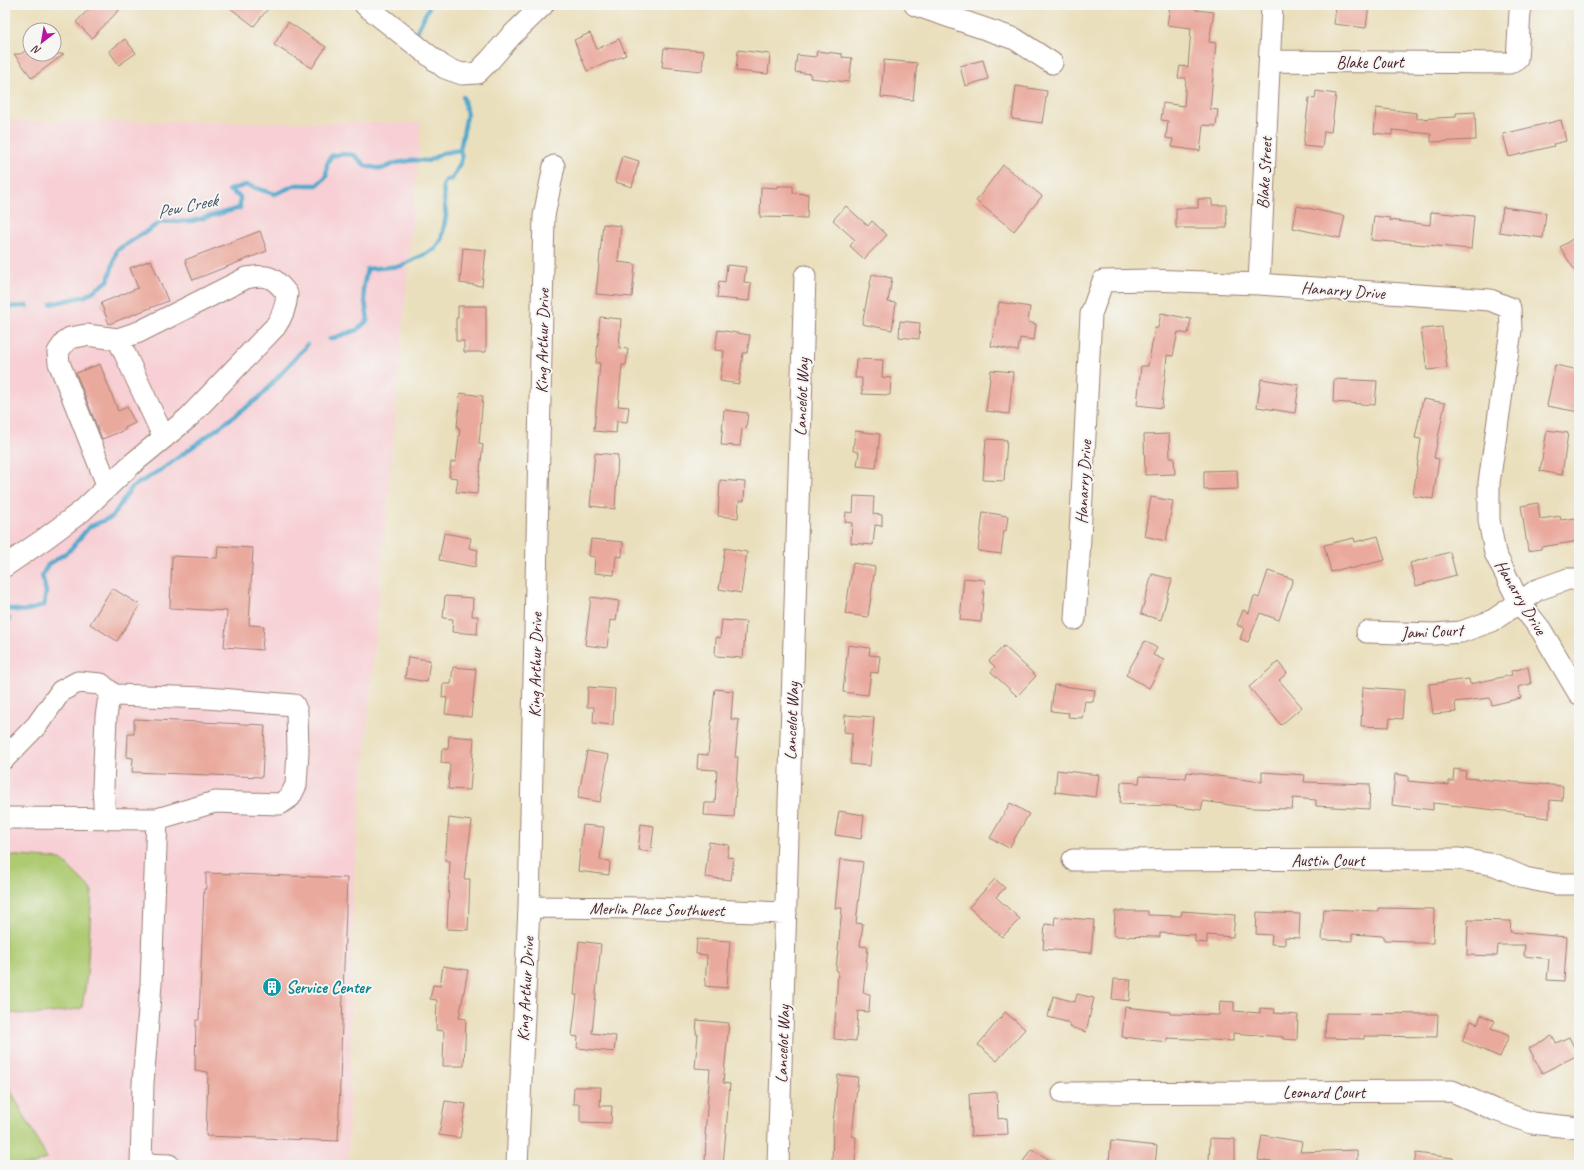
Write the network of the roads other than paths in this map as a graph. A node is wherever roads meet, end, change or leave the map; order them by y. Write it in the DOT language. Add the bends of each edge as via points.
graph roads {
  1 [pos="365,5"];
  2 [pos="543,5"];
  3 [pos="915,5"];
  4 [pos="1272,5"];
  5 [pos="1522,5"];
  6 [pos="1270,61"];
  7 [pos="1052,63"];
  8 [pos="554,166"];
  9 [pos="805,276"];
  10 [pos="1258,284"];
  11 [pos="118,339"];
  12 [pos="164,438"];
  13 [pos="108,487"];
  14 [pos="5,566"];
  15 [pos="1579,579"];
  16 [pos="1519,602"];
  17 [pos="1075,619"];
  18 [pos="1367,632"];
  19 [pos="1579,694"];
  20 [pos="114,695"];
  21 [pos="5,758"];
  22 [pos="5,818"];
  23 [pos="105,819"];
  24 [pos="157,819"];
  25 [pos="1073,860"];
  26 [pos="1579,884"];
  27 [pos="529,907"];
  28 [pos="786,913"];
  29 [pos="1063,1093"];
  30 [pos="1579,1128"];
  31 [pos="141,1165"];
  32 [pos="169,1165"];
  33 [pos="517,1165"];
  34 [pos="778,1165"];
  1 -- 2 [label="street" via="445,68 462,74 477,73"];
  3 -- 7 [label="street" via="1015,39"];
  4 -- 6 [label="street"];
  5 -- 6 [label="street, Blake Court" via="1516,59 1509,63"];
  6 -- 10 [label="street, Blake Street"];
  8 -- 27 [label="street, King Arthur Drive" via="544,216"];
  9 -- 28 [label="street, Lancelot Way"];
  10 -- 16 [label="street, Hanarry Drive" via="1490,300 1510,308 1511,330 1489,483 1489,520 1495,553"];
  10 -- 17 [label="street, Hanarry Drive" via="1103,281 1091,314"];
  11 -- 12 [label="street"];
  11 -- 12 [label="street" via="139,332 246,278 265,276 281,286 287,294 284,314 276,327 188,418"];
  11 -- 13 [label="street" via="86,335 70,338 58,352 59,363"];
  12 -- 13 [label="street"];
  13 -- 14 [label="street" via="82,511"];
  15 -- 16 [label="street, Jami Court" via="1568,579 1537,590"];
  16 -- 18 [label="street, Jami Court" via="1492,621 1461,632"];
  16 -- 19 [label="street, Hanarry Drive" via="1541,630"];
  20 -- 21 [label="street" via="101,684 78,682 61,691 36,725"];
  20 -- 23 [label="street" via="108,703 106,717 103,787"];
  20 -- 24 [label="street" via="281,703 294,705 297,712 296,785 290,797 280,804 215,802"];
  22 -- 23 [label="street"];
  23 -- 24 [label="street"];
  24 -- 31 [label="street"];
  25 -- 26 [label="street, Austin Court" via="1460,859 1495,865 1525,878 1555,884"];
  27 -- 28 [label="street, Merlin Place Southwest"];
  27 -- 33 [label="street, King Arthur Drive"];
  28 -- 34 [label="street, Lancelot Way"];
  29 -- 30 [label="street, Leonard Court" via="1452,1091 1532,1123"];
  31 -- 32 [label="street"];
}
